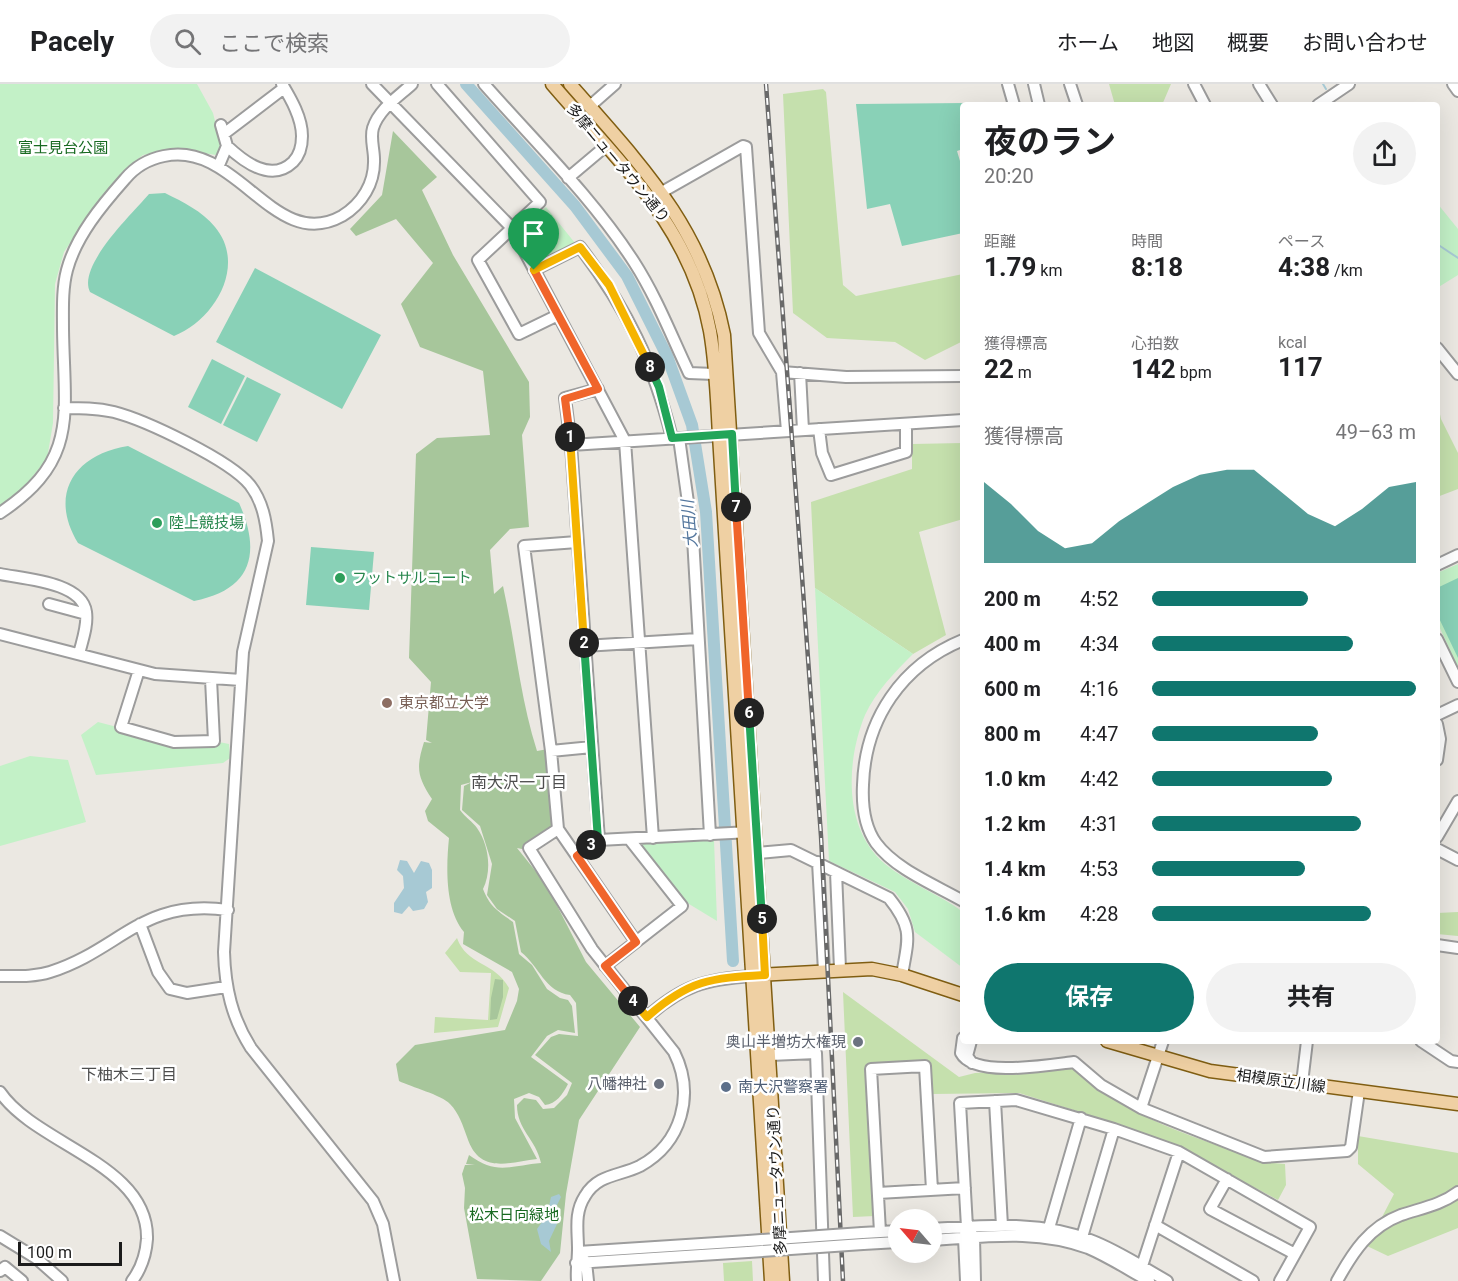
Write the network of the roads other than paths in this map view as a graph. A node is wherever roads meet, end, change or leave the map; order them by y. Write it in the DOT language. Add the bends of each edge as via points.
graph roads {
  1 [pos="372,84"];
  2 [pos="412,84"];
  3 [pos="437,84"];
  4 [pos="484,84"];
  5 [pos="552,84"];
  6 [pos="570,84"];
  7 [pos="615,84"];
  8 [pos="1008,84"];
  9 [pos="1034,84"];
  10 [pos="1070,84"];
  11 [pos="1194,84"];
  12 [pos="1259,84"];
  13 [pos="1349,84"];
  14 [pos="1453,84"];
  15 [pos="283,86"];
  16 [pos="1458,92"];
  17 [pos="1013,102"];
  18 [pos="1039,102"];
  19 [pos="1076,102"];
  20 [pos="1203,102"];
  21 [pos="1270,102"];
  22 [pos="1322,102"];
  23 [pos="389,105"];
  24 [pos="590,106"];
  25 [pos="606,146"];
  26 [pos="227,147"];
  27 [pos="219,165"];
  28 [pos="568,178"];
  29 [pos="662,192"];
  30 [pos="512,228"];
  31 [pos="534,270"];
  32 [pos="558,315"];
  33 [pos="1440,352"];
  34 [pos="783,372"];
  35 [pos="800,373"];
  36 [pos="1458,374"];
  37 [pos="714,375"];
  38 [pos="960,376"];
  39 [pos="598,389"];
  40 [pos="64,408"];
  41 [pos="960,420"];
  42 [pos="906,424"];
  43 [pos="819,429"];
  44 [pos="787,430"];
  45 [pos="803,430"];
  46 [pos="725,435"];
  47 [pos="679,438"];
  48 [pos="625,441"];
  49 [pos="571,445"];
  50 [pos="0,513"];
  51 [pos="577,542"];
  52 [pos="1458,555"];
  53 [pos="1440,564"];
  54 [pos="0,574"];
  55 [pos="49,604"];
  56 [pos="86,614"];
  57 [pos="0,634"];
  58 [pos="698,639"];
  59 [pos="960,642"];
  60 [pos="639,643"];
  61 [pos="1440,645"];
  62 [pos="584,646"];
  63 [pos="79,654"];
  64 [pos="139,670"];
  65 [pos="212,679"];
  66 [pos="241,680"];
  67 [pos="1458,682"];
  68 [pos="1458,705"];
  69 [pos="1440,714"];
  70 [pos="592,747"];
  71 [pos="551,751"];
  72 [pos="1458,801"];
  73 [pos="1440,823"];
  74 [pos="558,829"];
  75 [pos="756,832"];
  76 [pos="737,833"];
  77 [pos="713,835"];
  78 [pos="653,838"];
  79 [pos="598,840"];
  80 [pos="630,840"];
  81 [pos="1440,851"];
  82 [pos="758,853"];
  83 [pos="577,856"];
  84 [pos="1458,860"];
  85 [pos="818,862"];
  86 [pos="836,872"];
  87 [pos="960,899"];
  88 [pos="228,910"];
  89 [pos="140,924"];
  90 [pos="636,942"];
  91 [pos="1440,945"];
  92 [pos="1458,948"];
  93 [pos="605,966"];
  94 [pos="840,969"];
  95 [pos="824,970"];
  96 [pos="752,975"];
  97 [pos="765,975"];
  98 [pos="902,975"];
  99 [pos="0,976"];
  100 [pos="226,987"];
  101 [pos="960,994"];
  102 [pos="647,1017"];
  103 [pos="962,1044"];
  104 [pos="970,1044"];
  105 [pos="1117,1044"];
  106 [pos="1162,1044"];
  107 [pos="1307,1044"];
  108 [pos="1425,1044"];
  109 [pos="770,1055"];
  110 [pos="1158,1057"];
  111 [pos="1458,1062"];
  112 [pos="972,1063"];
  113 [pos="1302,1083"];
  114 [pos="1359,1091"];
  115 [pos="0,1092"];
  116 [pos="995,1101"];
  117 [pos="1458,1104"];
  118 [pos="1141,1108"];
  119 [pos="1081,1118"];
  120 [pos="1114,1129"];
  121 [pos="1179,1152"];
  122 [pos="1227,1179"];
  123 [pos="965,1188"];
  124 [pos="932,1190"];
  125 [pos="878,1192"];
  126 [pos="1458,1192"];
  127 [pos="1155,1225"];
  128 [pos="1002,1226"];
  129 [pos="1049,1228"];
  130 [pos="942,1230"];
  131 [pos="880,1232"];
  132 [pos="888,1232"];
  133 [pos="968,1234"];
  134 [pos="0,1236"];
  135 [pos="1082,1237"];
  136 [pos="942,1238"];
  137 [pos="863,1239"];
  138 [pos="822,1241"];
  139 [pos="888,1241"];
  140 [pos="781,1244"];
  141 [pos="1295,1254"];
  142 [pos="580,1259"];
  143 [pos="0,1271"];
  144 [pos="1140,1271"];
  145 [pos="22,1281"];
  146 [pos="62,1281"];
  147 [pos="132,1281"];
  148 [pos="394,1281"];
  149 [pos="577,1281"];
  150 [pos="588,1281"];
  151 [pos="771,1281"];
  152 [pos="783,1281"];
  153 [pos="824,1281"];
  154 [pos="966,1281"];
  155 [pos="975,1281"];
  156 [pos="1149,1281"];
  157 [pos="1167,1281"];
  158 [pos="1253,1281"];
  159 [pos="1280,1281"];
  160 [pos="1337,1281"];
  1 -- 23 [label="street"];
  2 -- 23 [label="street"];
  3 -- 30 [label="street" via="540,202"];
  4 -- 28 [label="street"];
  5 -- 25 [label="main road, 多摩ニュータウン通り"];
  6 -- 24 [label="main road, 多摩ニュータウン通り"];
  7 -- 24 [label="street"];
  8 -- 17 [label="street"];
  9 -- 18 [label="street"];
  10 -- 19 [label="street"];
  11 -- 20 [label="street"];
  12 -- 21 [label="street"];
  13 -- 22 [label="street"];
  14 -- 16 [label="street"];
  15 -- 26 [label="street" via="223,129"];
  15 -- 26 [label="street" via="301,127 301,150 296,159 288,166 268,171 247,164"];
  23 -- 27 [label="street" via="373,128 371,182 361,200 337,218 314,223 285,216"];
  23 -- 30 [label="street"];
  24 -- 29 [label="main road, 多摩ニュータウン通り"];
  25 -- 28 [label="street"];
  25 -- 37 [label="main road, 多摩ニュータウン通り" via="651,199 684,251 704,304"];
  26 -- 27 [label="street"];
  27 -- 40 [label="street" via="181,154 142,165 125,178 81,237 64,282"];
  28 -- 37 [label="street" via="635,263 661,309 689,373"];
  29 -- 34 [label="street" via="746,147 759,333"];
  29 -- 46 [label="main road, 多摩ニュータウン通り" via="688,231 715,293 728,357"];
  30 -- 31 [label="street"];
  30 -- 32 [label="street" via="478,260 519,334"];
  31 -- 32 [label="street"];
  31 -- 47 [label="street" via="580,247 609,285 630,323"];
  32 -- 39 [label="street"];
  33 -- 36 [label="street"];
  34 -- 35 [label="street"];
  34 -- 44 [label="street"];
  35 -- 38 [label="street" via="846,377"];
  35 -- 45 [label="street"];
  37 -- 46 [label="main road, 多摩ニュータウン通り"];
  39 -- 48 [label="street"];
  39 -- 49 [label="street" via="565,399"];
  40 -- 50 [label="street" via="60,446 47,471 29,493"];
  40 -- 66 [label="street" via="106,410 146,423 229,467 255,493 267,522 268,541 245,635"];
  41 -- 42 [label="street"];
  42 -- 43 [label="street"];
  42 -- 43 [label="street" via="906,452 831,475 822,453"];
  43 -- 45 [label="street"];
  44 -- 45 [label="street"];
  44 -- 46 [label="street"];
  46 -- 47 [label="street"];
  46 -- 75 [label="main road, 多摩ニュータウン通り"];
  46 -- 76 [label="main road, 多摩ニュータウン通り"];
  47 -- 48 [label="street"];
  47 -- 58 [label="street" via="692,528"];
  48 -- 49 [label="street"];
  48 -- 60 [label="street"];
  49 -- 51 [label="street"];
  51 -- 62 [label="street"];
  51 -- 71 [label="street" via="524,546"];
  52 -- 53 [label="street"];
  54 -- 56 [label="street" via="70,590 80,599"];
  55 -- 56 [label="street"];
  56 -- 63 [label="street"];
  57 -- 63 [label="street"];
  58 -- 60 [label="street"];
  58 -- 77 [label="street"];
  59 -- 87 [label="street" via="922,663 889,698 868,743 863,795 865,820 881,849"];
  60 -- 62 [label="street"];
  60 -- 78 [label="street"];
  61 -- 67 [label="street"];
  62 -- 70 [label="street"];
  63 -- 64 [label="street"];
  64 -- 65 [label="street"];
  64 -- 65 [label="street" via="121,727 174,742 214,741"];
  65 -- 66 [label="street"];
  66 -- 88 [label="street"];
  68 -- 69 [label="street"];
  70 -- 71 [label="street"];
  70 -- 79 [label="street"];
  71 -- 74 [label="street"];
  72 -- 73 [label="street"];
  74 -- 83 [label="street"];
  74 -- 93 [label="street" via="529,848"];
  75 -- 76 [label="street"];
  75 -- 82 [label="main road, 多摩ニュータウン通り"];
  76 -- 77 [label="street"];
  76 -- 96 [label="main road, 多摩ニュータウン通り"];
  77 -- 78 [label="street"];
  78 -- 80 [label="street"];
  79 -- 80 [label="street"];
  79 -- 83 [label="street"];
  80 -- 90 [label="street" via="682,906"];
  81 -- 84 [label="street"];
  82 -- 85 [label="street" via="791,850"];
  82 -- 97 [label="main road, 多摩ニュータウン通り"];
  83 -- 90 [label="street"];
  85 -- 86 [label="street"];
  85 -- 95 [label="street"];
  86 -- 94 [label="street"];
  86 -- 98 [label="street" via="889,898 900,912 909,934"];
  88 -- 89 [label="street" via="176,909"];
  88 -- 100 [label="street"];
  89 -- 99 [label="street" via="57,969 33,975"];
  89 -- 100 [label="street" via="158,972 170,989 187,993"];
  90 -- 93 [label="street"];
  91 -- 92 [label="street"];
  93 -- 102 [label="street"];
  94 -- 95 [label="main road"];
  94 -- 98 [label="main road" via="873,969"];
  95 -- 97 [label="main road"];
  96 -- 97 [label="main road"];
  96 -- 102 [label="street" via="691,986"];
  96 -- 151 [label="main road, 多摩ニュータウン通り"];
  97 -- 109 [label="main road, 多摩ニュータウン通り"];
  98 -- 101 [label="main road"];
  100 -- 148 [label="street" via="239,1027 251,1048 373,1201 383,1224"];
  102 -- 142 [label="street" via="678,1060 685,1092 682,1115 672,1138 655,1155 639,1166 600,1180 585,1195 577,1215"];
  103 -- 112 [label="street" via="963,1058"];
  104 -- 112 [label="street" via="967,1052"];
  105 -- 110 [label="main road, 相模原立川線"];
  106 -- 110 [label="street"];
  107 -- 113 [label="street"];
  108 -- 111 [label="street"];
  109 -- 138 [label="street" via="816,1053"];
  109 -- 140 [label="main road, 多摩ニュータウン通り"];
  110 -- 113 [label="main road, 相模原立川線" via="1210,1071"];
  110 -- 118 [label="street"];
  112 -- 118 [label="street" via="1008,1068 1074,1062 1101,1085"];
  113 -- 114 [label="main road, 相模原立川線"];
  114 -- 117 [label="main road, 相模原立川線"];
  114 -- 118 [label="street" via="1351,1147 1345,1152 1264,1157"];
  115 -- 147 [label="street" via="20,1114 116,1178 134,1195 147,1234 144,1257"];
  116 -- 119 [label="street" via="1016,1100"];
  116 -- 123 [label="street" via="960,1104"];
  116 -- 128 [label="street"];
  119 -- 120 [label="street"];
  119 -- 129 [label="street"];
  120 -- 121 [label="street"];
  120 -- 135 [label="street"];
  121 -- 122 [label="street"];
  121 -- 127 [label="street"];
  122 -- 141 [label="street" via="1311,1227"];
  122 -- 141 [label="street" via="1210,1209"];
  123 -- 124 [label="street"];
  123 -- 133 [label="street"];
  124 -- 125 [label="street"];
  124 -- 125 [label="street" via="925,1066 871,1069"];
  125 -- 131 [label="street"];
  126 -- 160 [label="street" via="1377,1227 1357,1247"];
  127 -- 144 [label="street"];
  127 -- 158 [label="street"];
  128 -- 129 [label="street"];
  128 -- 133 [label="street"];
  129 -- 135 [label="street"];
  130 -- 133 [label="street"];
  131 -- 132 [label="street"];
  131 -- 137 [label="street"];
  133 -- 136 [label="street"];
  133 -- 144 [label="street" via="1046,1237"];
  133 -- 154 [label="street"];
  133 -- 155 [label="street"];
  134 -- 146 [label="street" via="36,1258"];
  135 -- 144 [label="street"];
  137 -- 139 [label="street"];
  137 -- 142 [label="street, bridge"];
  138 -- 140 [label="street"];
  138 -- 153 [label="street"];
  140 -- 152 [label="main road, 多摩ニュータウン通り"];
  141 -- 159 [label="street"];
  142 -- 149 [label="street"];
  142 -- 150 [label="street"];
  143 -- 145 [label="street" via="5,1267"];
  144 -- 156 [label="street"];
  144 -- 157 [label="street"];
}
